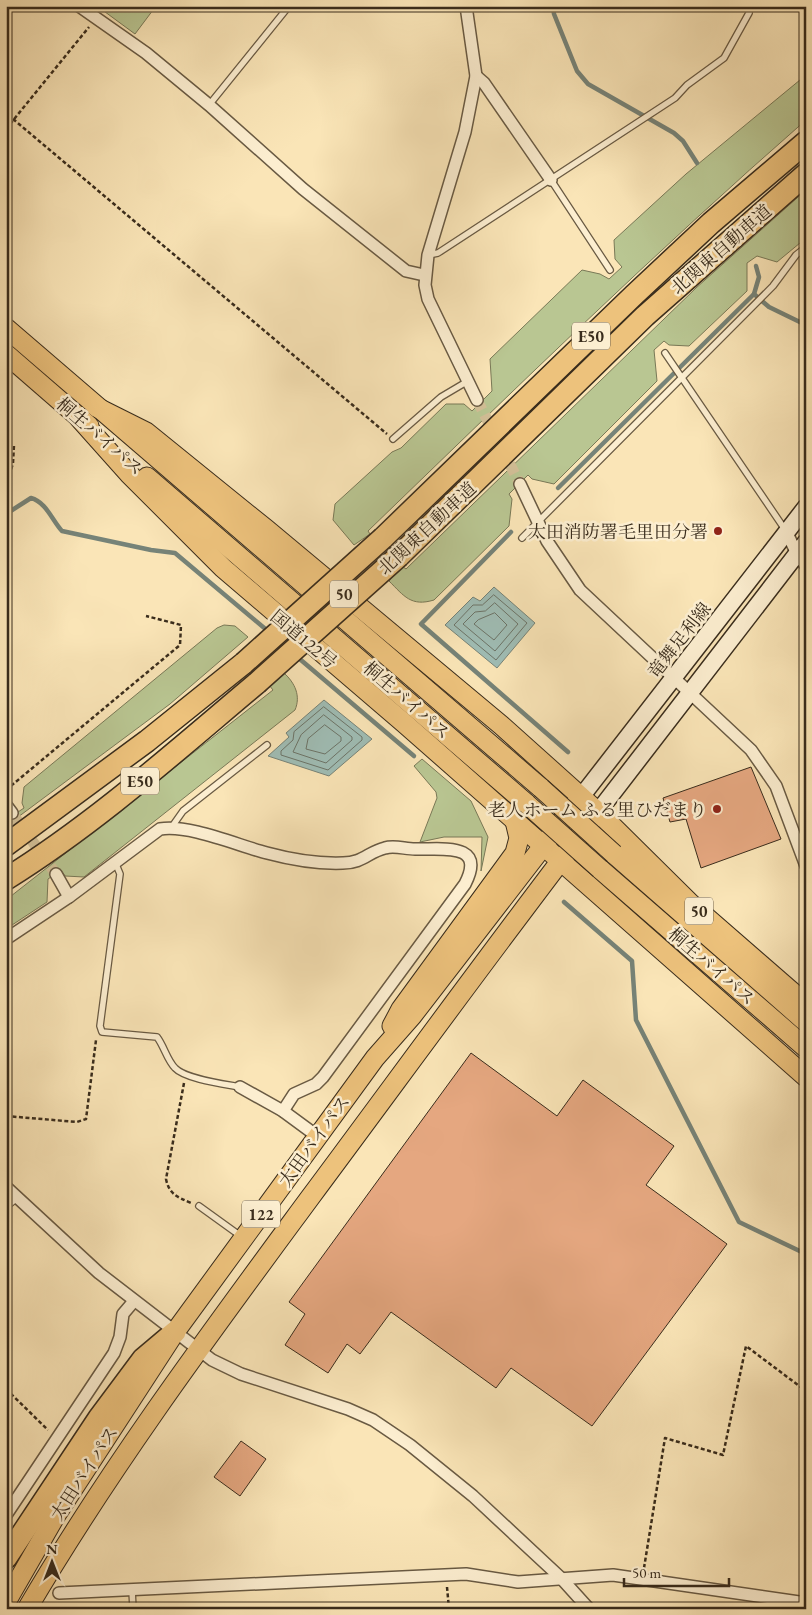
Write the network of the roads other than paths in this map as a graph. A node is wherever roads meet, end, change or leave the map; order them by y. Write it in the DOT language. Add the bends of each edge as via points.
graph roads {
  1 [pos="79,6"];
  2 [pos="289,6"];
  3 [pos="466,6"];
  4 [pos="750,6"];
  5 [pos="476,76"];
  6 [pos="209,105"];
  7 [pos="806,142"];
  8 [pos="806,174"];
  9 [pos="551,180"];
  10 [pos="806,247"];
  11 [pos="428,255"];
  12 [pos="610,270"];
  13 [pos="424,275"];
  14 [pos="6,328"];
  15 [pos="665,353"];
  16 [pos="6,354"];
  17 [pos="681,378"];
  18 [pos="468,381"];
  19 [pos="477,400"];
  20 [pos="96,407"];
  21 [pos="79,418"];
  22 [pos="393,439"];
  23 [pos="520,484"];
  24 [pos="806,507"];
  25 [pos="538,522"];
  26 [pos="787,533"];
  27 [pos="522,538"];
  28 [pos="803,554"];
  29 [pos="673,679"];
  30 [pos="690,694"];
  31 [pos="267,745"];
  32 [pos="581,796"];
  33 [pos="598,812"];
  34 [pos="515,821"];
  35 [pos="171,828"];
  36 [pos="543,845"];
  37 [pos="6,846"];
  38 [pos="114,861"];
  39 [pos="561,861"];
  40 [pos="806,866"];
  41 [pos="56,874"];
  42 [pos="10,877"];
  43 [pos="70,897"];
  44 [pos="6,939"];
  45 [pos="806,1004"];
  46 [pos="806,1022"];
  47 [pos="806,1048"];
  48 [pos="374,1058"];
  49 [pos="806,1077"];
  50 [pos="240,1087"];
  51 [pos="283,1111"];
  52 [pos="317,1136"];
  53 [pos="6,1186"];
  54 [pos="17,1198"];
  55 [pos="199,1206"];
  56 [pos="6,1207"];
  57 [pos="244,1239"];
  58 [pos="134,1301"];
  59 [pos="176,1332"];
  60 [pos="198,1350"];
  61 [pos="6,1515"];
  62 [pos="6,1558"];
  63 [pos="561,1578"];
  64 [pos="50,1589"];
  65 [pos="132,1590"];
  66 [pos="6,1602"];
  67 [pos="806,1603"];
  68 [pos="27,1609"];
  69 [pos="133,1609"];
  70 [pos="589,1609"];
  1 -- 6 [label="street" via="146,53"];
  2 -- 6 [label="lane"];
  3 -- 5 [label="street"];
  4 -- 9 [label="lane" via="724,58 687,84 675,98"];
  5 -- 9 [label="street"];
  5 -- 11 [label="street" via="465,132"];
  6 -- 13 [label="street" via="303,189 406,271"];
  7 -- 37 [label="highway, 北関東自動車道 / E50, bridge" via="711,223 382,538 244,663 147,741"];
  8 -- 42 [label="highway, 北関東自動車道 / E50, bridge" via="645,316 399,556 257,683 134,786"];
  9 -- 11 [label="lane" via="438,253"];
  9 -- 12 [label="lane"];
  10 -- 17 [label="lane" via="773,286"];
  11 -- 13 [label="street"];
  13 -- 18 [label="street" via="428,299"];
  14 -- 20 [label="highway, 桐生バイパス / 50"];
  15 -- 17 [label="lane"];
  16 -- 21 [label="highway, 桐生バイパス / 50"];
  17 -- 25 [label="lane"];
  17 -- 26 [label="lane"];
  18 -- 19 [label="street"];
  18 -- 22 [label="lane" via="441,397"];
  20 -- 32 [label="highway, 50" via="146,432 501,725"];
  20 -- 46 [label="highway, 桐生バイパス / 50, bridge" via="540,788"];
  21 -- 34 [label="highway, 国道122号 / 50" via="128,474 223,568"];
  21 -- 47 [label="highway, 桐生バイパス / 50, bridge"];
  23 -- 25 [label="street"];
  24 -- 26 [label="main road, 竜舞足利線"];
  25 -- 27 [label="lane"];
  25 -- 29 [label="street" via="580,590"];
  26 -- 28 [label="street"];
  26 -- 29 [label="main road, 竜舞足利線"];
  28 -- 30 [label="main road"];
  29 -- 30 [label="street"];
  29 -- 32 [label="main road, 竜舞足利線"];
  30 -- 33 [label="main road"];
  30 -- 40 [label="street" via="751,750 776,786"];
  31 -- 35 [label="lane" via="183,811"];
  32 -- 33 [label="highway, 50"];
  32 -- 36 [label="highway, 太田バイパス / 122"];
  33 -- 39 [label="highway, 太田バイパス / 122"];
  33 -- 45 [label="highway, 50" via="691,904"];
  34 -- 36 [label="highway, 国道122号 / 50"];
  34 -- 48 [label="highway" via="519,838 515,853 401,1009"];
  35 -- 38 [label="street" via="160,828"];
  35 -- 51 [label="street" via="218,837 266,853 309,862 354,863 387,847 458,849 470,862 470,875 465,884 323,1077 294,1094"];
  36 -- 39 [label="highway, 国道122号"];
  36 -- 48 [label="highway, 太田バイパス / 122" via="412,1016"];
  38 -- 43 [label="street"];
  38 -- 50 [label="lane" via="120,874 100,1026 102,1032 157,1037 174,1068 185,1075"];
  39 -- 49 [label="highway, 国道122号"];
  39 -- 60 [label="highway, 太田バイパス / 122"];
  41 -- 43 [label="street"];
  43 -- 44 [label="street"];
  48 -- 52 [label="highway, 太田バイパス / 122"];
  50 -- 51 [label="street"];
  51 -- 52 [label="street"];
  52 -- 57 [label="highway, 太田バイパス / 122"];
  53 -- 54 [label="street"];
  54 -- 56 [label="lane"];
  54 -- 58 [label="street"];
  55 -- 57 [label="lane"];
  57 -- 59 [label="highway, 太田バイパス / 122"];
  58 -- 59 [label="street"];
  58 -- 61 [label="street" via="123,1314 114,1353"];
  59 -- 60 [label="street"];
  59 -- 62 [label="highway" via="144,1358 99,1418"];
  59 -- 66 [label="highway, 太田バイパス / 122" via="56,1516"];
  60 -- 63 [label="street" via="241,1374 373,1420 444,1471"];
  60 -- 64 [label="highway, 太田バイパス / 122"];
  63 -- 65 [label="street" via="518,1582 466,1574"];
  63 -- 67 [label="street" via="613,1575"];
  63 -- 70 [label="street"];
  64 -- 65 [label="street"];
  64 -- 68 [label="highway, 太田バイパス / 122"];
  65 -- 69 [label="lane"];
}
